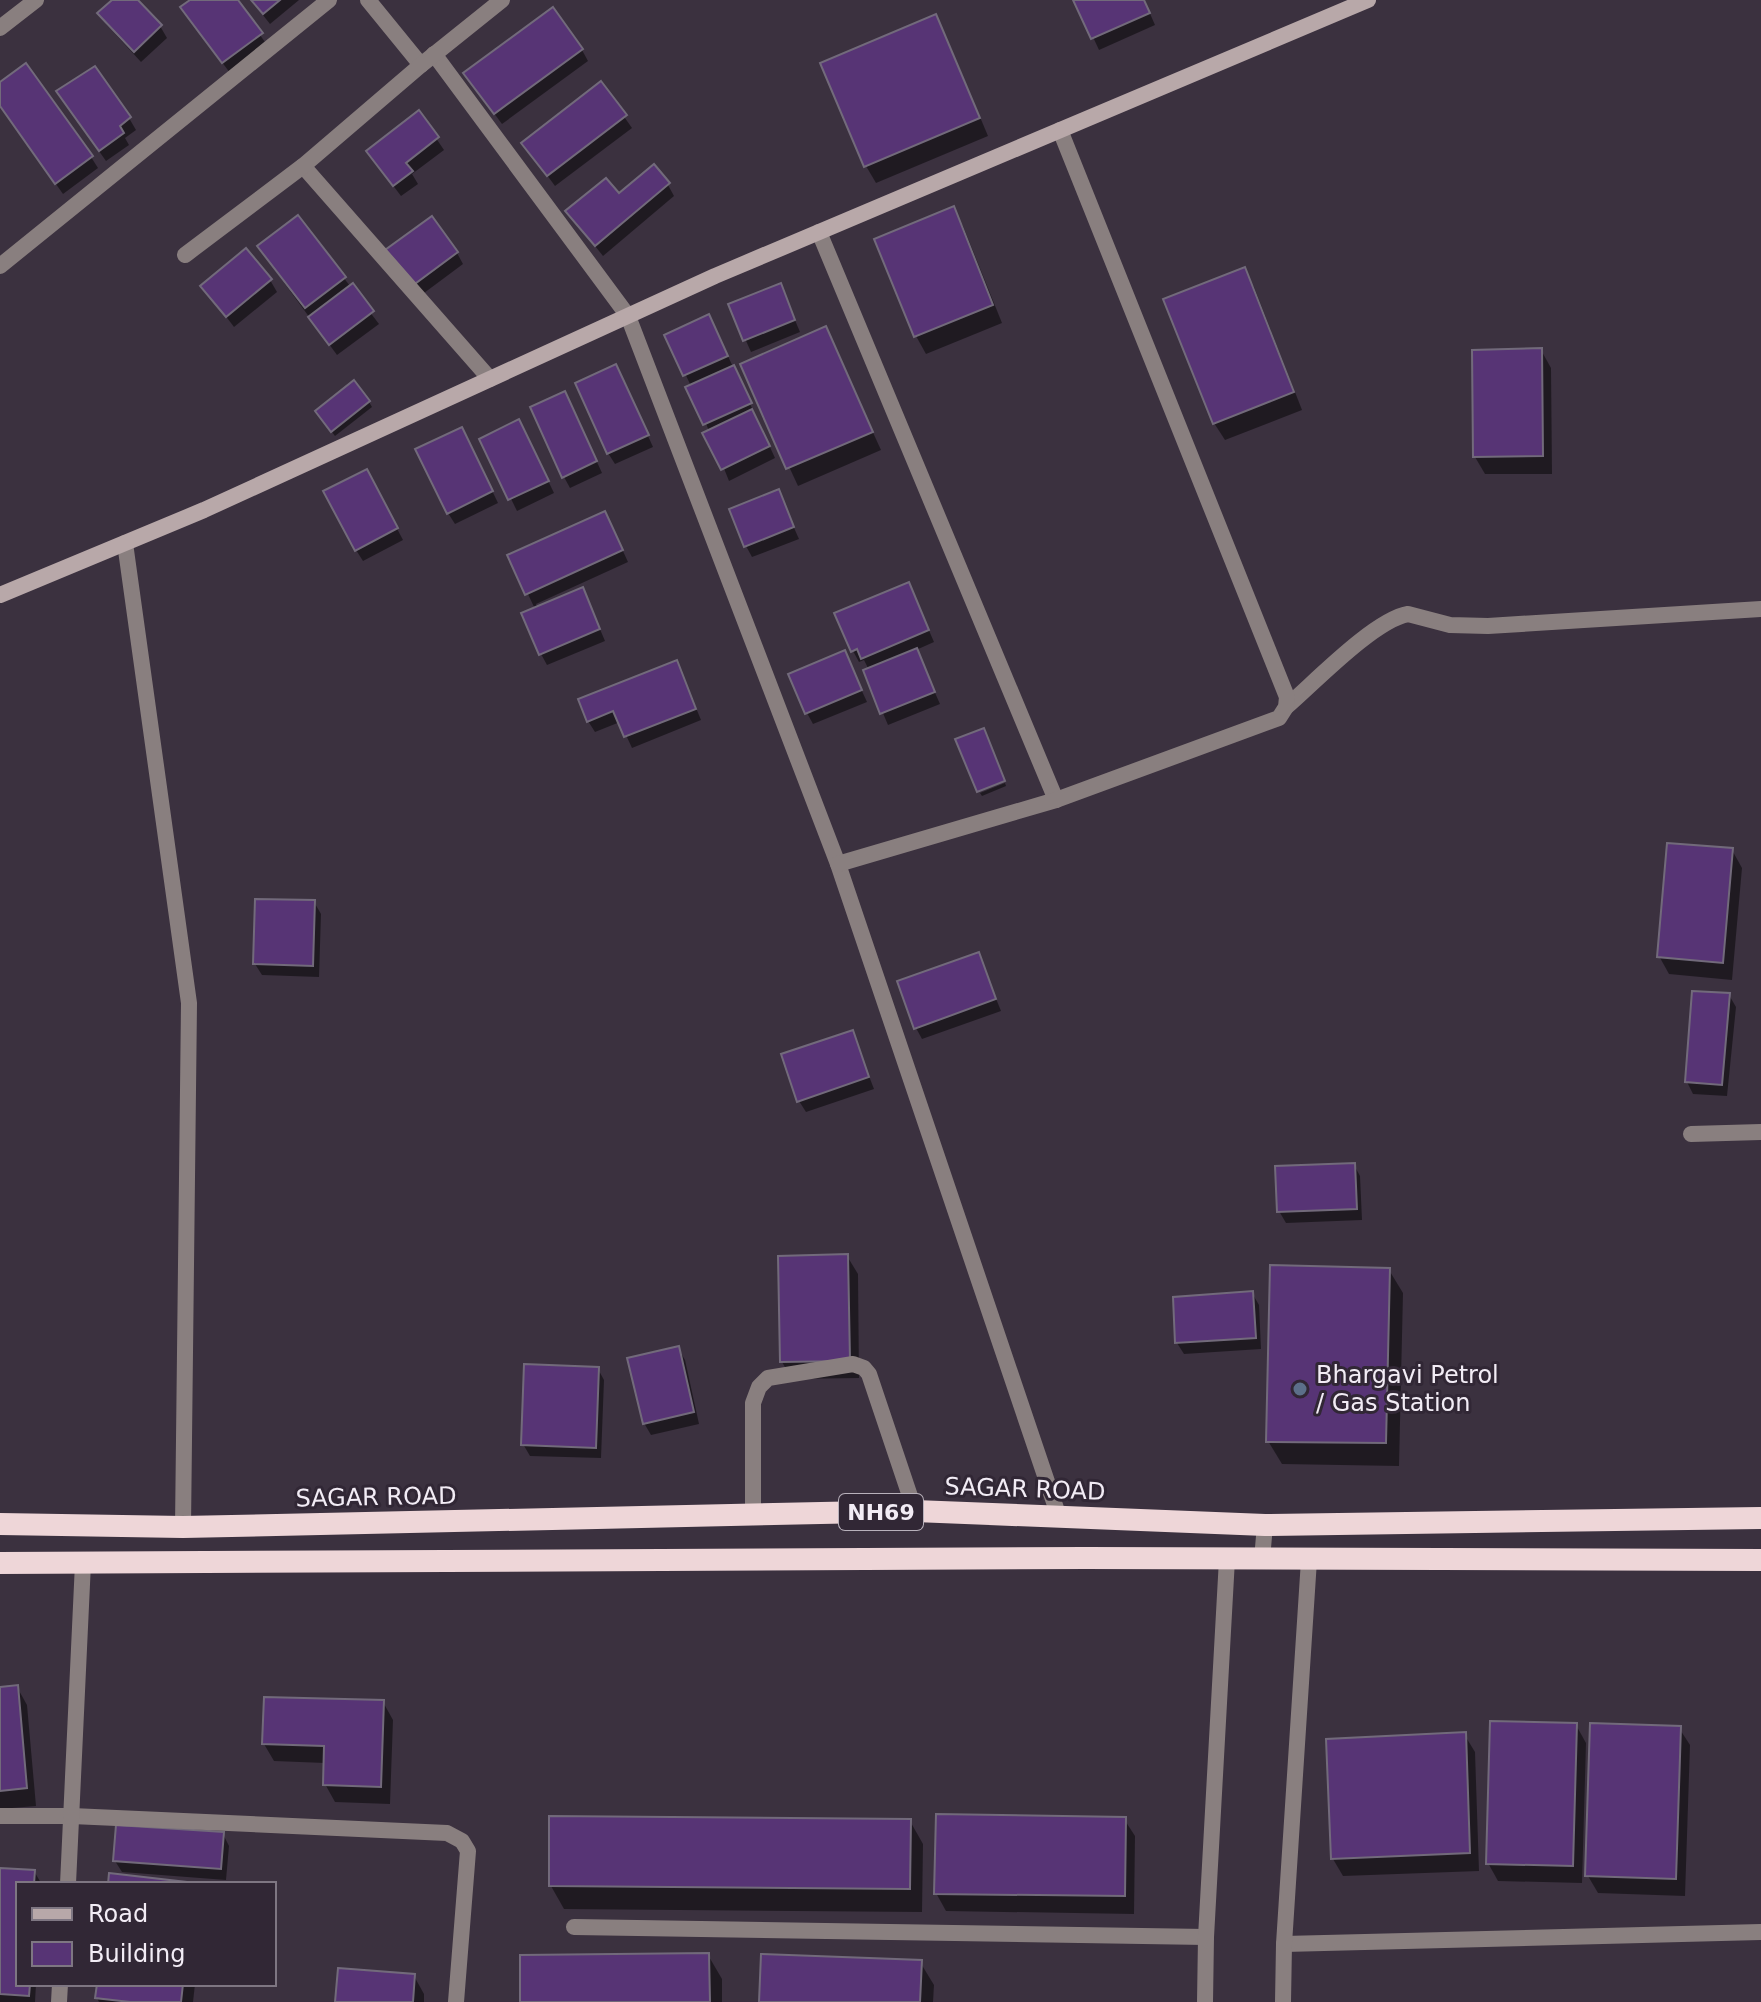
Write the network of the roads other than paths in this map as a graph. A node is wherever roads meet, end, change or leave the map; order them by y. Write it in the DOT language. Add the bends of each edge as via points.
graph roads {
  1 [pos="36,0"];
  2 [pos="329,0"];
  3 [pos="502,0"];
  4 [pos="1368,0"];
  5 [pos="372,5"];
  6 [pos="0,28"];
  7 [pos="427,59"];
  8 [pos="1060,130"];
  9 [pos="303,166"];
  10 [pos="819,232"];
  11 [pos="185,255"];
  12 [pos="0,266"];
  13 [pos="628,316"];
  14 [pos="490,379"];
  15 [pos="125,543"];
  16 [pos="0,595"];
  17 [pos="1761,609"];
  18 [pos="1286,707"];
  19 [pos="1056,800"];
  20 [pos="838,864"];
  21 [pos="1761,1132"];
  22 [pos="1691,1134"];
  23 [pos="915,1511"];
  24 [pos="753,1516"];
  25 [pos="1059,1517"];
  26 [pos="1761,1518"];
  27 [pos="0,1524"];
  28 [pos="1265,1525"];
  29 [pos="183,1527"];
  30 [pos="1227,1559"];
  31 [pos="1262,1559"];
  32 [pos="1309,1560"];
  33 [pos="1761,1560"];
  34 [pos="0,1563"];
  35 [pos="83,1563"];
  36 [pos="0,1816"];
  37 [pos="72,1816"];
  38 [pos="68,1882"];
  39 [pos="574,1927"];
  40 [pos="1761,1932"];
  41 [pos="1206,1937"];
  42 [pos="1284,1944"];
  43 [pos="456,2002"];
  44 [pos="1205,2002"];
  45 [pos="1283,2002"];
  1 -- 6 [label="street"];
  2 -- 12 [label="street"];
  3 -- 7 [label="street"];
  4 -- 8 [label="main road"];
  5 -- 7 [label="street" via="403,42"];
  7 -- 9 [label="street"];
  7 -- 13 [label="street"];
  8 -- 10 [label="main road"];
  8 -- 18 [label="street" via="1287,697"];
  9 -- 11 [label="street"];
  9 -- 14 [label="street"];
  10 -- 13 [label="main road"];
  10 -- 19 [label="street"];
  13 -- 14 [label="main road"];
  13 -- 20 [label="street"];
  14 -- 15 [label="main road"];
  15 -- 16 [label="main road"];
  15 -- 29 [label="street" via="189,1003"];
  17 -- 18 [label="street" via="1488,626 1401,615 1375,630"];
  18 -- 19 [label="street" via="1279,718"];
  19 -- 20 [label="street"];
  20 -- 25 [label="street"];
  21 -- 22 [label="street"];
  23 -- 24 [label="highway, SAGAR ROAD / NH69"];
  23 -- 24 [label="street" via="869,1374 853,1364 768,1378 759,1387 753,1403"];
  23 -- 25 [label="highway, SAGAR ROAD / NH69"];
  24 -- 29 [label="highway, SAGAR ROAD / NH69"];
  25 -- 28 [label="highway, SAGAR ROAD / NH69"];
  26 -- 28 [label="highway, SAGAR ROAD / NH69"];
  27 -- 29 [label="highway, SAGAR ROAD / NH69"];
  28 -- 31 [label="street"];
  30 -- 31 [label="highway, NH69"];
  30 -- 35 [label="highway, NH69"];
  30 -- 41 [label="street"];
  31 -- 32 [label="highway, NH69"];
  32 -- 33 [label="highway, NH69"];
  32 -- 42 [label="street"];
  34 -- 35 [label="highway, NH69"];
  35 -- 37 [label="street"];
  36 -- 37 [label="street"];
  37 -- 38 [label="street"];
  37 -- 43 [label="street" via="447,1833 468,1851"];
  39 -- 41 [label="street"];
  40 -- 42 [label="street"];
  41 -- 44 [label="street"];
  42 -- 45 [label="street"];
}
